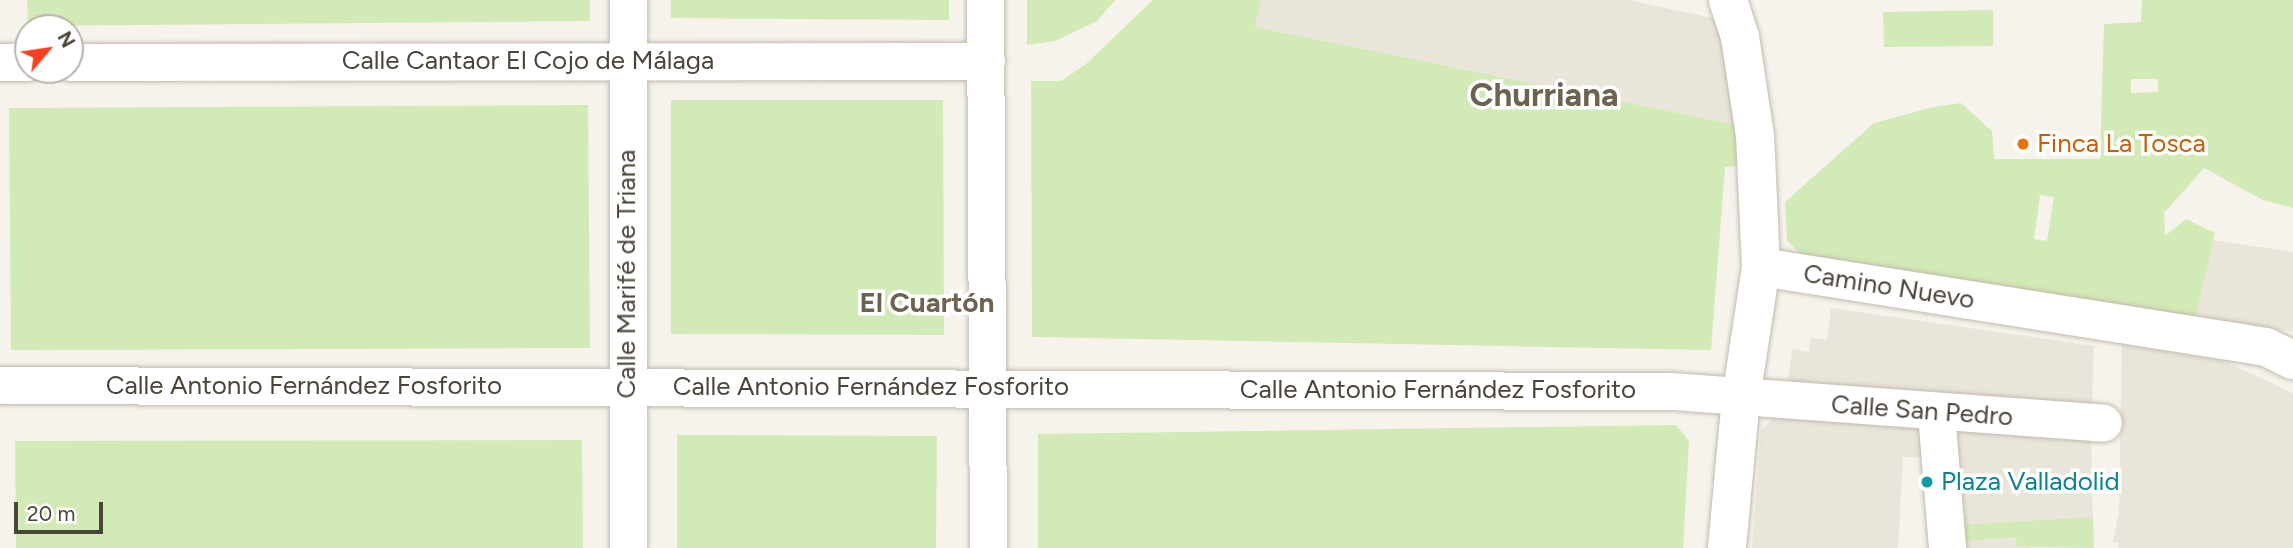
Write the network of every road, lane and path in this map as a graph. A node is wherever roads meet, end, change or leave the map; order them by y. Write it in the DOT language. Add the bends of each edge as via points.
graph roads {
  1 [pos="628,0"];
  2 [pos="985,0"];
  3 [pos="1728,0"];
  4 [pos="630,60"];
  5 [pos="986,61"];
  6 [pos="84,62"];
  7 [pos="1761,267"];
  8 [pos="2293,360"];
  9 [pos="0,385"];
  10 [pos="626,386"];
  11 [pos="989,387"];
  12 [pos="1741,398"];
  13 [pos="1936,413"];
  14 [pos="2103,423"];
  15 [pos="628,548"];
  16 [pos="988,548"];
  17 [pos="1727,548"];
  18 [pos="1947,548"];
  1 -- 4 [label="street, Calle Marifé de Triana"];
  2 -- 5 [label="street"];
  3 -- 7 [label="street" via="1740,37 1755,136"];
  4 -- 5 [label="street, Calle Cantaor El Cojo de Málaga"];
  4 -- 6 [label="street, Calle Cantaor El Cojo de Málaga"];
  4 -- 10 [label="street, Calle Marifé de Triana"];
  5 -- 11 [label="street"];
  7 -- 8 [label="street, Camino Nuevo" via="2266,347"];
  7 -- 12 [label="street"];
  9 -- 10 [label="street, Calle Antonio Fernández Fosforito"];
  10 -- 11 [label="street, Calle Antonio Fernández Fosforito"];
  10 -- 15 [label="street, Calle Marifé de Triana"];
  11 -- 12 [label="street, Calle Antonio Fernández Fosforito" via="1672,391"];
  11 -- 16 [label="street"];
  12 -- 13 [label="street, Calle San Pedro"];
  12 -- 17 [label="street"];
  13 -- 14 [label="street, Calle San Pedro"];
  13 -- 18 [label="street"];
}
